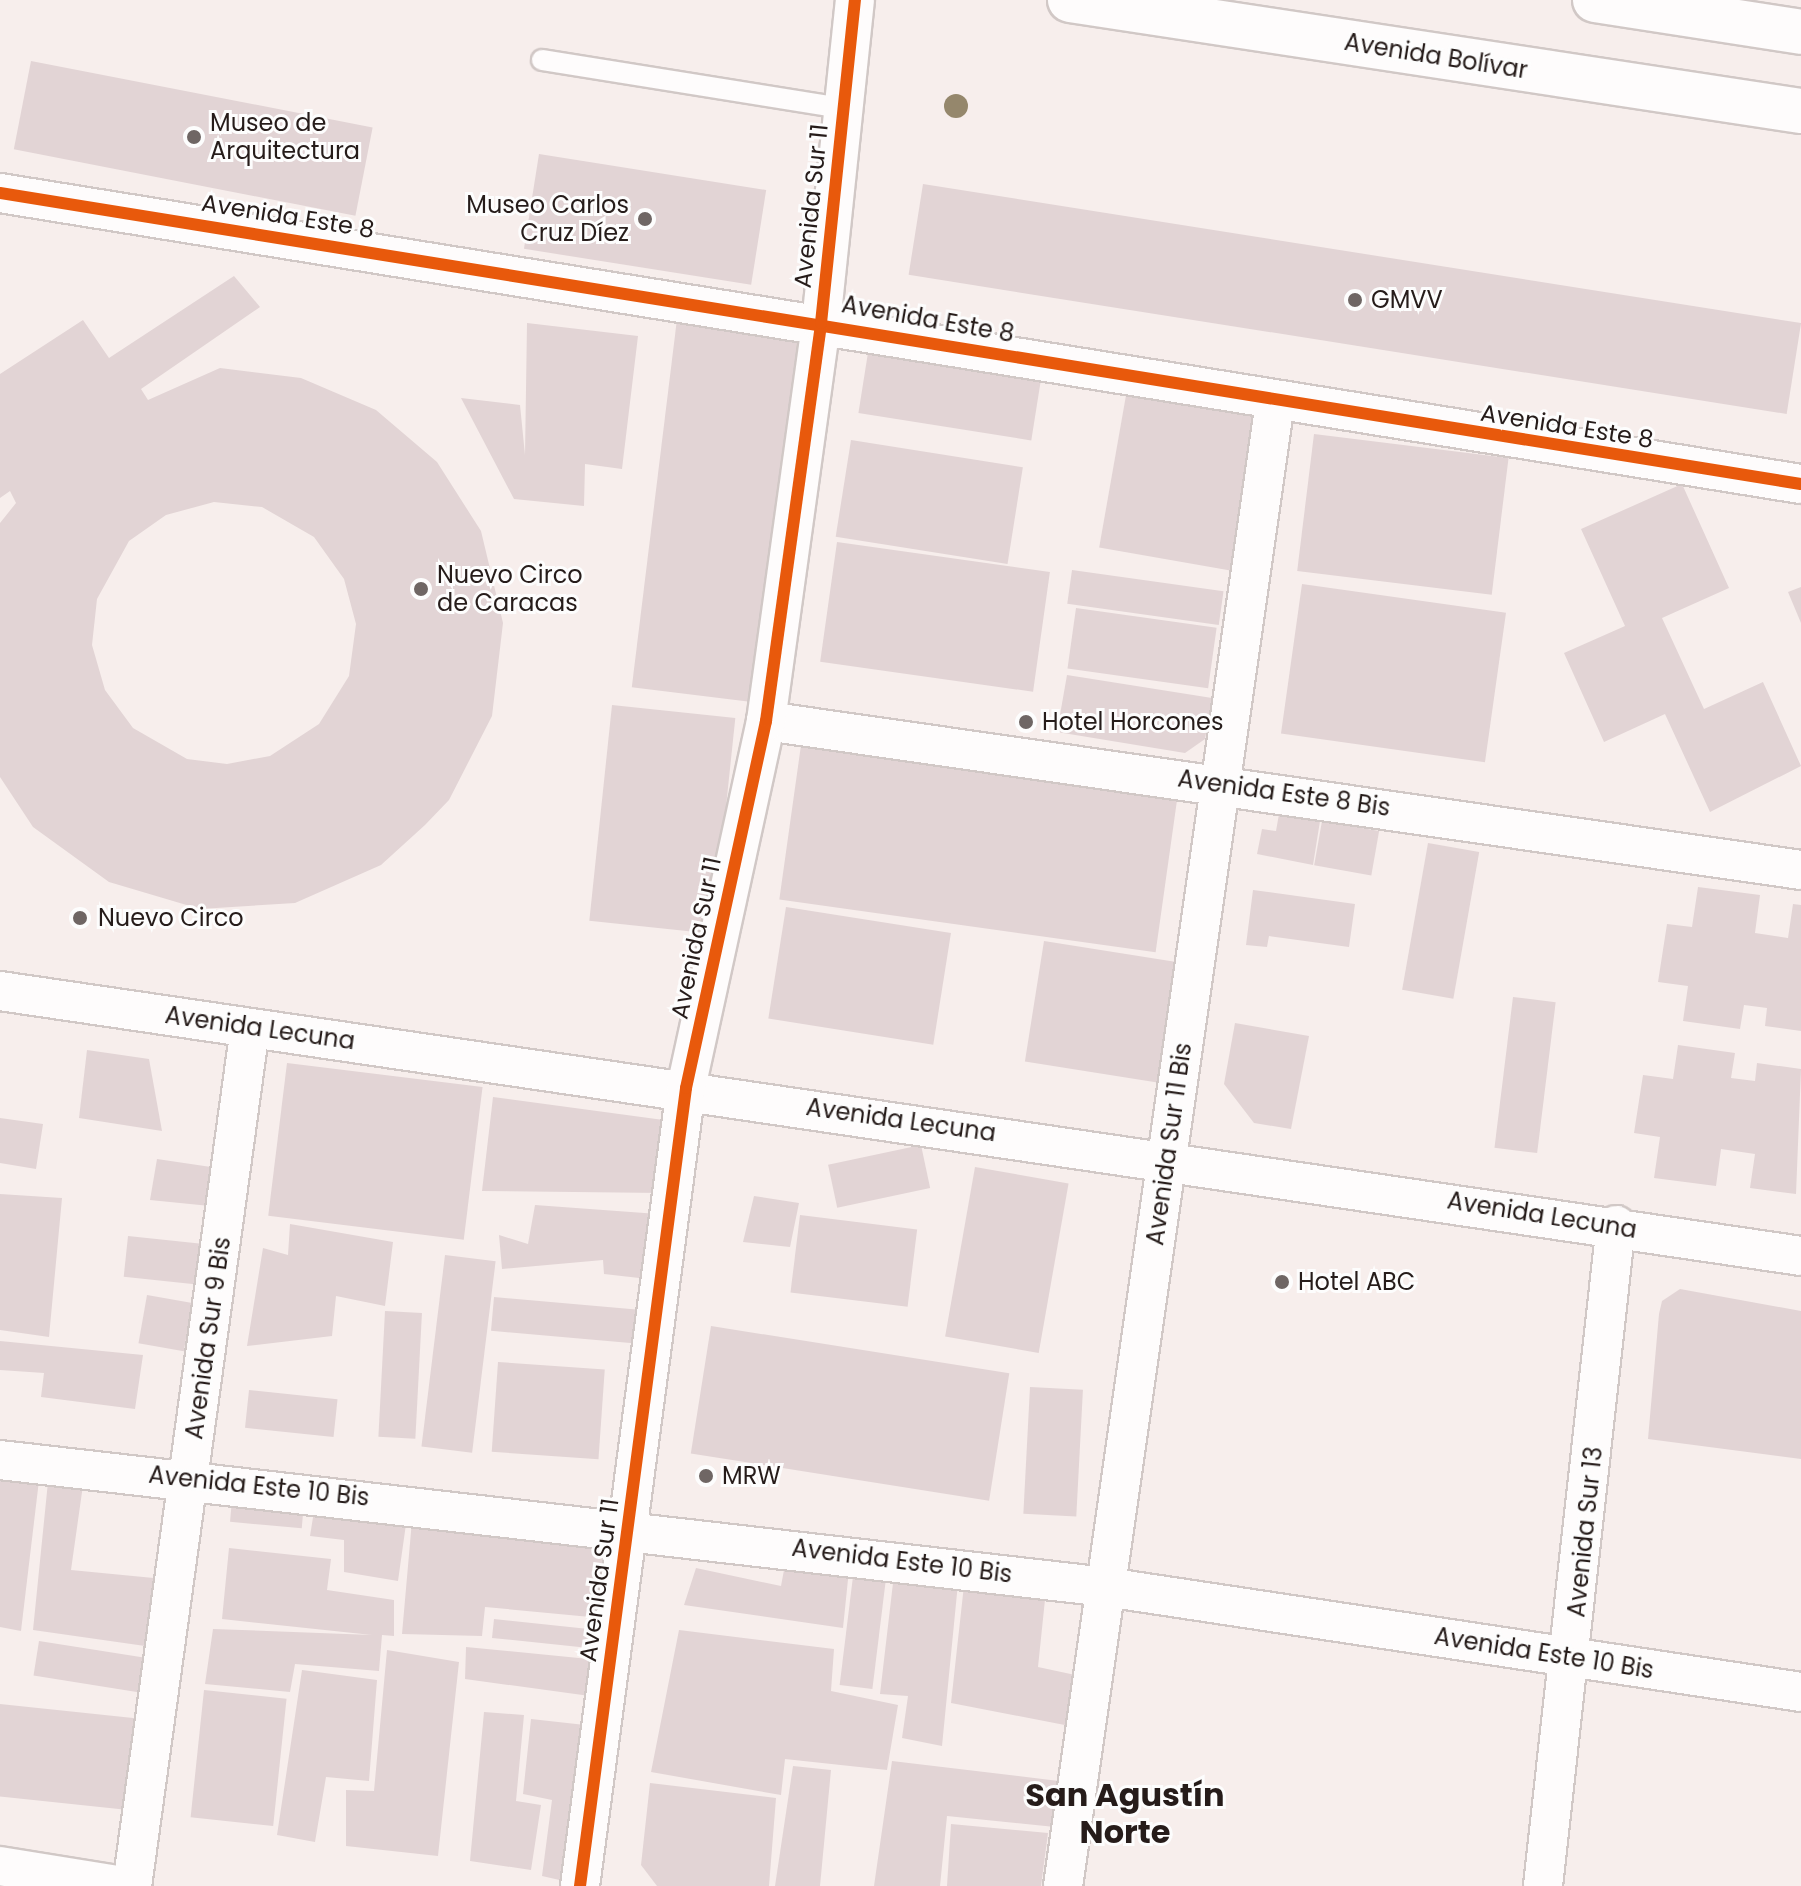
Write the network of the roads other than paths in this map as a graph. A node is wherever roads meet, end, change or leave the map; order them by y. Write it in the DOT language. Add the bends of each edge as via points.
graph roads {
  1 [pos="855,0"];
  2 [pos="1070,0"];
  3 [pos="1595,0"];
  4 [pos="1801,32"];
  5 [pos="542,60"];
  6 [pos="843,108"];
  7 [pos="1801,111"];
  8 [pos="0,193"];
  9 [pos="821,323"];
  10 [pos="1275,402"];
  11 [pos="1801,484"];
  12 [pos="766,721"];
  13 [pos="1220,783"];
  14 [pos="1801,870"];
  15 [pos="0,991"];
  16 [pos="250,1028"];
  17 [pos="686,1088"];
  18 [pos="1167,1159"];
  19 [pos="1616,1225"];
  20 [pos="1801,1256"];
  21 [pos="0,1460"];
  22 [pos="190,1477"];
  23 [pos="628,1527"];
  24 [pos="1106,1587"];
  25 [pos="1572,1657"];
  26 [pos="1801,1692"];
  27 [pos="0,1866"];
  28 [pos="123,1886"];
  29 [pos="132,1886"];
  30 [pos="580,1886"];
  31 [pos="1063,1886"];
  32 [pos="1543,1886"];
  1 -- 6 [label="street, Avenida Sur 11"];
  2 -- 7 [label="main road, Avenida Bolívar"];
  3 -- 4 [label="main road"];
  5 -- 6 [label="lane"];
  6 -- 9 [label="street, Avenida Sur 11"];
  8 -- 9 [label="street, Avenida Este 8"];
  9 -- 10 [label="street, Avenida Este 8"];
  9 -- 12 [label="street, Avenida Sur 11"];
  10 -- 11 [label="street, Avenida Este 8"];
  10 -- 13 [label="street, Avenida Sur 11 Bis"];
  12 -- 13 [label="street, Avenida Este 8 Bis"];
  12 -- 17 [label="street, Avenida Sur 11"];
  13 -- 14 [label="street, Avenida Este 8 Bis"];
  13 -- 18 [label="street, Avenida Sur 11 Bis"];
  15 -- 16 [label="street, Avenida Lecuna"];
  16 -- 17 [label="street, Avenida Lecuna"];
  16 -- 22 [label="street, Avenida Sur 9 Bis"];
  17 -- 18 [label="street, Avenida Lecuna"];
  17 -- 23 [label="street, Avenida Sur 11"];
  18 -- 19 [label="street, Avenida Lecuna"];
  18 -- 24 [label="street, Avenida Sur 11 Bis"];
  19 -- 20 [label="street, Avenida Lecuna"];
  19 -- 25 [label="street, Avenida Sur 13"];
  21 -- 22 [label="street, Avenida Este 10 Bis"];
  22 -- 23 [label="street, Avenida Este 10 Bis"];
  22 -- 29 [label="street, Avenida Sur 9 Bis"];
  23 -- 24 [label="street, Avenida Este 10 Bis"];
  23 -- 30 [label="street, Avenida Sur 11"];
  24 -- 25 [label="street, Avenida Este 10 Bis"];
  24 -- 31 [label="street, Avenida Sur 11 Bis"];
  25 -- 26 [label="street, Avenida Este 10 Bis"];
  25 -- 32 [label="street, Avenida Sur 13"];
  27 -- 28 [label="street"];
}
